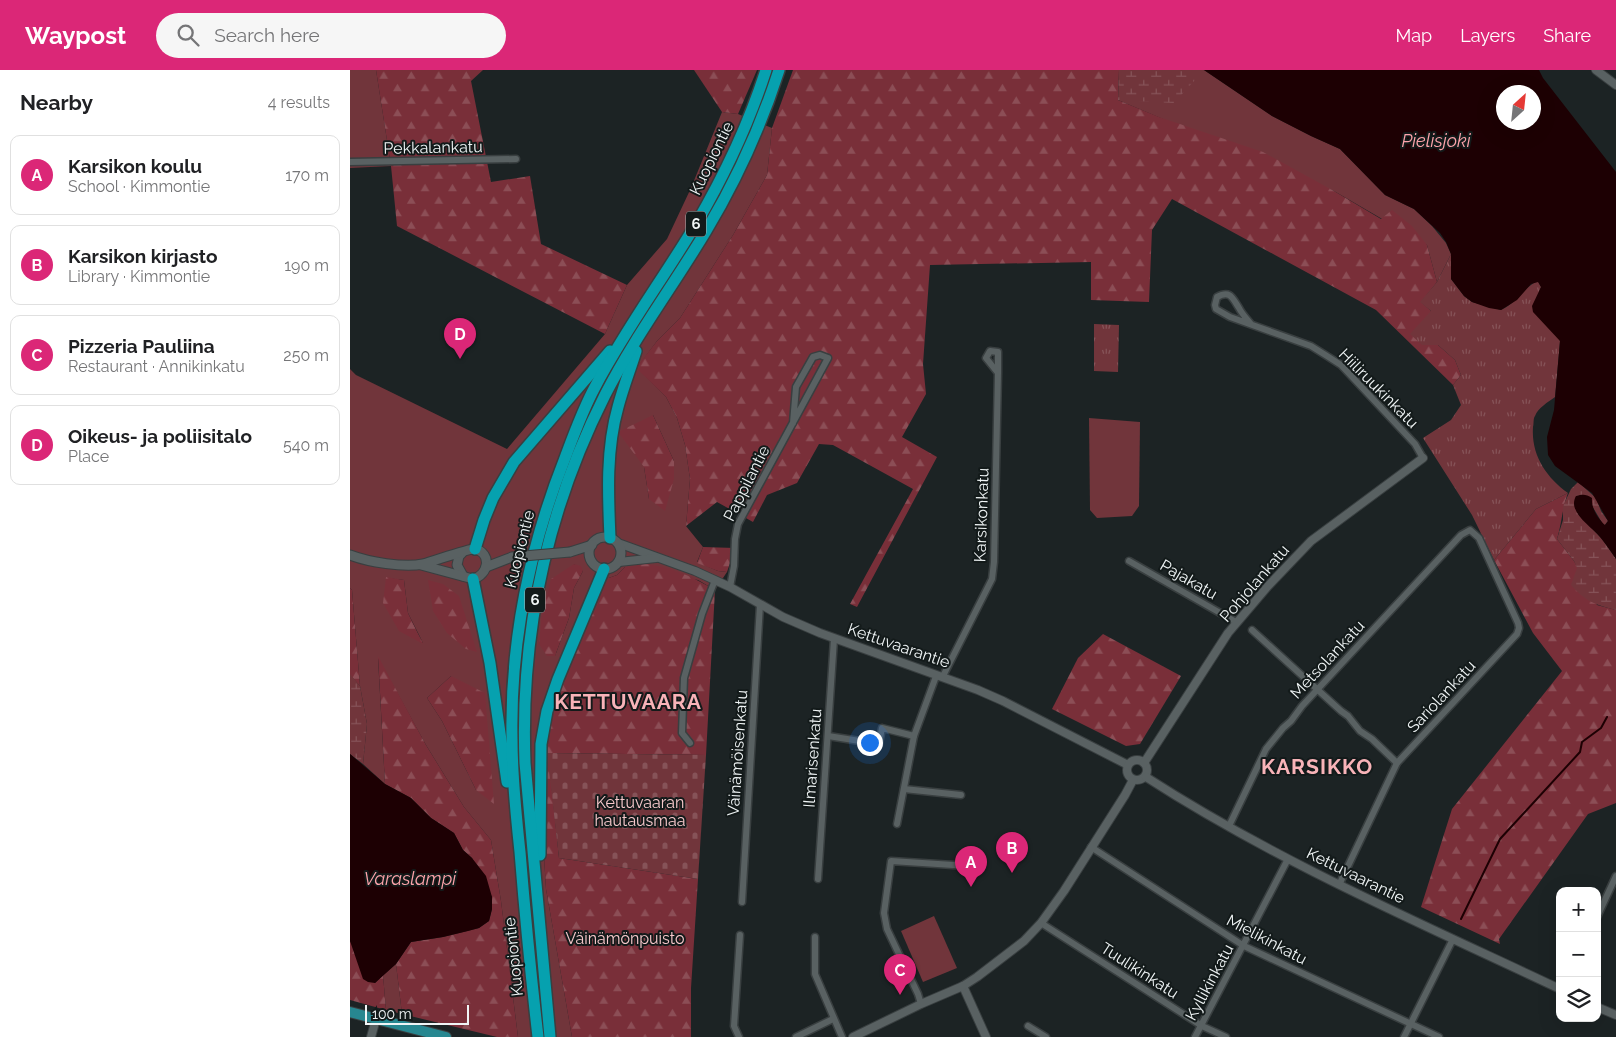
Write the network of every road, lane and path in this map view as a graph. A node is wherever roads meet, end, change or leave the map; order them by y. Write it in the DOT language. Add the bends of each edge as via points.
graph roads {
  1 [pos="766,70"];
  2 [pos="779,70"];
  3 [pos="1596,70"];
  4 [pos="1616,85"];
  5 [pos="516,159"];
  6 [pos="350,162"];
  7 [pos="633,324"];
  8 [pos="1251,324"];
  9 [pos="643,331"];
  10 [pos="998,373"];
  11 [pos="793,423"];
  12 [pos="1423,458"];
  13 [pos="1470,530"];
  14 [pos="614,540"];
  15 [pos="592,545"];
  16 [pos="479,552"];
  17 [pos="570,552"];
  18 [pos="462,553"];
  19 [pos="350,555"];
  20 [pos="658,557"];
  21 [pos="510,558"];
  22 [pos="590,558"];
  23 [pos="1129,561"];
  24 [pos="619,562"];
  25 [pos="421,565"];
  26 [pos="486,567"];
  27 [pos="604,569"];
  28 [pos="468,577"];
  29 [pos="715,580"];
  30 [pos="730,587"];
  31 [pos="760,605"];
  32 [pos="1236,622"];
  33 [pos="1252,630"];
  34 [pos="834,639"];
  35 [pos="939,677"];
  36 [pos="1318,690"];
  37 [pos="828,736"];
  38 [pos="914,736"];
  39 [pos="690,743"];
  40 [pos="1144,763"];
  41 [pos="1397,763"];
  42 [pos="1128,765"];
  43 [pos="1146,777"];
  44 [pos="1133,780"];
  45 [pos="904,789"];
  46 [pos="961,796"];
  47 [pos="897,824"];
  48 [pos="1229,826"];
  49 [pos="1091,847"];
  50 [pos="520,858"];
  51 [pos="1288,859"];
  52 [pos="969,866"];
  53 [pos="1616,876"];
  54 [pos="818,879"];
  55 [pos="1339,885"];
  56 [pos="537,892"];
  57 [pos="742,902"];
  58 [pos="1601,908"];
  59 [pos="1041,923"];
  60 [pos="740,935"];
  61 [pos="815,937"];
  62 [pos="1453,939"];
  63 [pos="1244,946"];
  64 [pos="963,986"];
  65 [pos="1556,987"];
  66 [pos="921,1004"];
  67 [pos="1601,1009"];
  68 [pos="350,1012"];
  69 [pos="1616,1015"];
  70 [pos="376,1019"];
  71 [pos="833,1019"];
  72 [pos="1410,1024"];
  73 [pos="1028,1026"];
  74 [pos="1202,1026"];
  75 [pos="371,1037"];
  76 [pos="446,1037"];
  77 [pos="538,1037"];
  78 [pos="550,1037"];
  79 [pos="739,1037"];
  80 [pos="796,1037"];
  81 [pos="842,1037"];
  82 [pos="853,1037"];
  83 [pos="986,1037"];
  84 [pos="1046,1037"];
  85 [pos="1195,1037"];
  86 [pos="1226,1037"];
  87 [pos="1404,1037"];
  88 [pos="1439,1037"];
  1 -- 7 [label="highway, Kuopiontie / 6" via="725,169 696,223"];
  2 -- 9 [label="highway, Kuopiontie / 6" via="760,123 733,181 707,230"];
  3 -- 4 [label="street"];
  5 -- 6 [label="street, Pekkalankatu"];
  7 -- 16 [label="highway" via="514,462 484,520"];
  7 -- 50 [label="highway, Kuopiontie / 6" via="595,386 576,428 543,516 527,579 516,644 512,711"];
  8 -- 8 [label="street, Hiiliruukinkatu" via="1235,299 1223,294 1217,297 1216,309"];
  8 -- 12 [label="street, Hiiliruukinkatu" via="1311,346 1341,366 1415,444"];
  9 -- 14 [label="highway" via="618,407 610,452 608,490"];
  9 -- 56 [label="highway, Kuopiontie / 6" via="606,394 584,440 554,520 533,610 528,645 524,738"];
  10 -- 35 [label="street, Karsikonkatu" via="992,579"];
  11 -- 11 [label="street, Pappilantie" via="824,366 828,358 813,357 796,387"];
  11 -- 30 [label="street, Pappilantie" via="738,524"];
  12 -- 32 [label="street, Pohjolankatu" via="1311,541"];
  13 -- 36 [label="street, Metsolankatu" via="1461,535"];
  13 -- 41 [label="street, Sariolankatu" via="1479,538 1519,628 1517,634"];
  14 -- 15 [label="main road" via="600,538"];
  14 -- 20 [label="street, Kettuvaarantie"];
  14 -- 24 [label="main road" via="622,552"];
  15 -- 17 [label="main road"];
  15 -- 22 [label="main road"];
  16 -- 18 [label="main road" via="466,550"];
  16 -- 21 [label="main road"];
  16 -- 26 [label="main road" via="487,562"];
  17 -- 21 [label="main road, bridge"];
  17 -- 22 [label="main road"];
  18 -- 25 [label="main road"];
  18 -- 28 [label="main road" via="457,565"];
  19 -- 25 [label="main road"];
  20 -- 24 [label="street, Kettuvaarantie"];
  20 -- 29 [label="street, Kettuvaarantie"];
  21 -- 26 [label="main road"];
  22 -- 27 [label="main road" via="595,566"];
  23 -- 32 [label="street, Pajakatu"];
  24 -- 27 [label="main road"];
  25 -- 28 [label="main road"];
  26 -- 28 [label="main road" via="482,575"];
  27 -- 56 [label="highway" via="558,679 541,744"];
  28 -- 50 [label="highway" via="490,663"];
  29 -- 30 [label="street, Kettuvaarantie"];
  29 -- 39 [label="street" via="684,678 682,733"];
  30 -- 31 [label="street, Kettuvaarantie"];
  31 -- 34 [label="street, Kettuvaarantie"];
  31 -- 57 [label="street, Väinämöisenkatu"];
  32 -- 40 [label="street, Pohjolankatu"];
  33 -- 36 [label="street"];
  34 -- 35 [label="street, Kettuvaarantie"];
  34 -- 37 [label="street, Ilmarisenkatu"];
  35 -- 38 [label="street, Karsikonkatu"];
  35 -- 42 [label="street, Kettuvaarantie" via="1003,701"];
  36 -- 41 [label="street"];
  36 -- 48 [label="street, Metsolankatu" via="1266,749"];
  37 -- 38 [label="street" via="879,744 882,728"];
  37 -- 54 [label="street, Ilmarisenkatu"];
  38 -- 45 [label="street, Karsikonkatu"];
  40 -- 42 [label="street" via="1136,760"];
  40 -- 43 [label="street" via="1148,768"];
  41 -- 55 [label="street, Sariolankatu"];
  42 -- 44 [label="street" via="1127,774"];
  43 -- 44 [label="street"];
  43 -- 48 [label="street, Kettuvaarantie"];
  44 -- 49 [label="street"];
  45 -- 46 [label="street"];
  45 -- 47 [label="street, Karsikonkatu"];
  48 -- 51 [label="street, Kettuvaarantie"];
  49 -- 59 [label="street"];
  49 -- 63 [label="street, Mielikinkatu"];
  50 -- 77 [label="highway, Kuopiontie / 6"];
  51 -- 55 [label="street, Kettuvaarantie"];
  51 -- 63 [label="street, Kyllikinkatu"];
  52 -- 66 [label="street" via="891,861 884,913 887,929"];
  53 -- 58 [label="street"];
  55 -- 62 [label="street, Kettuvaarantie"];
  56 -- 78 [label="highway, Kuopiontie / 6"];
  59 -- 64 [label="street" via="1024,941"];
  59 -- 74 [label="street, Tuulikinkatu"];
  60 -- 79 [label="street" via="734,1026"];
  61 -- 71 [label="street" via="815,974"];
  62 -- 65 [label="street, Kettuvaarantie"];
  62 -- 72 [label="street"];
  63 -- 72 [label="street, Mielikinkatu"];
  63 -- 74 [label="street, Kyllikinkatu"];
  64 -- 66 [label="street"];
  64 -- 83 [label="street"];
  66 -- 82 [label="street"];
  67 -- 69 [label="street"];
  68 -- 70 [label="main road"];
  70 -- 75 [label="street"];
  70 -- 76 [label="main road"];
  71 -- 80 [label="street"];
  71 -- 81 [label="street"];
  72 -- 87 [label="street"];
  72 -- 88 [label="street, Mielikinkatu"];
  73 -- 84 [label="street"];
  74 -- 85 [label="street, Kyllikinkatu"];
  74 -- 86 [label="street, Tuulikinkatu"];
}
